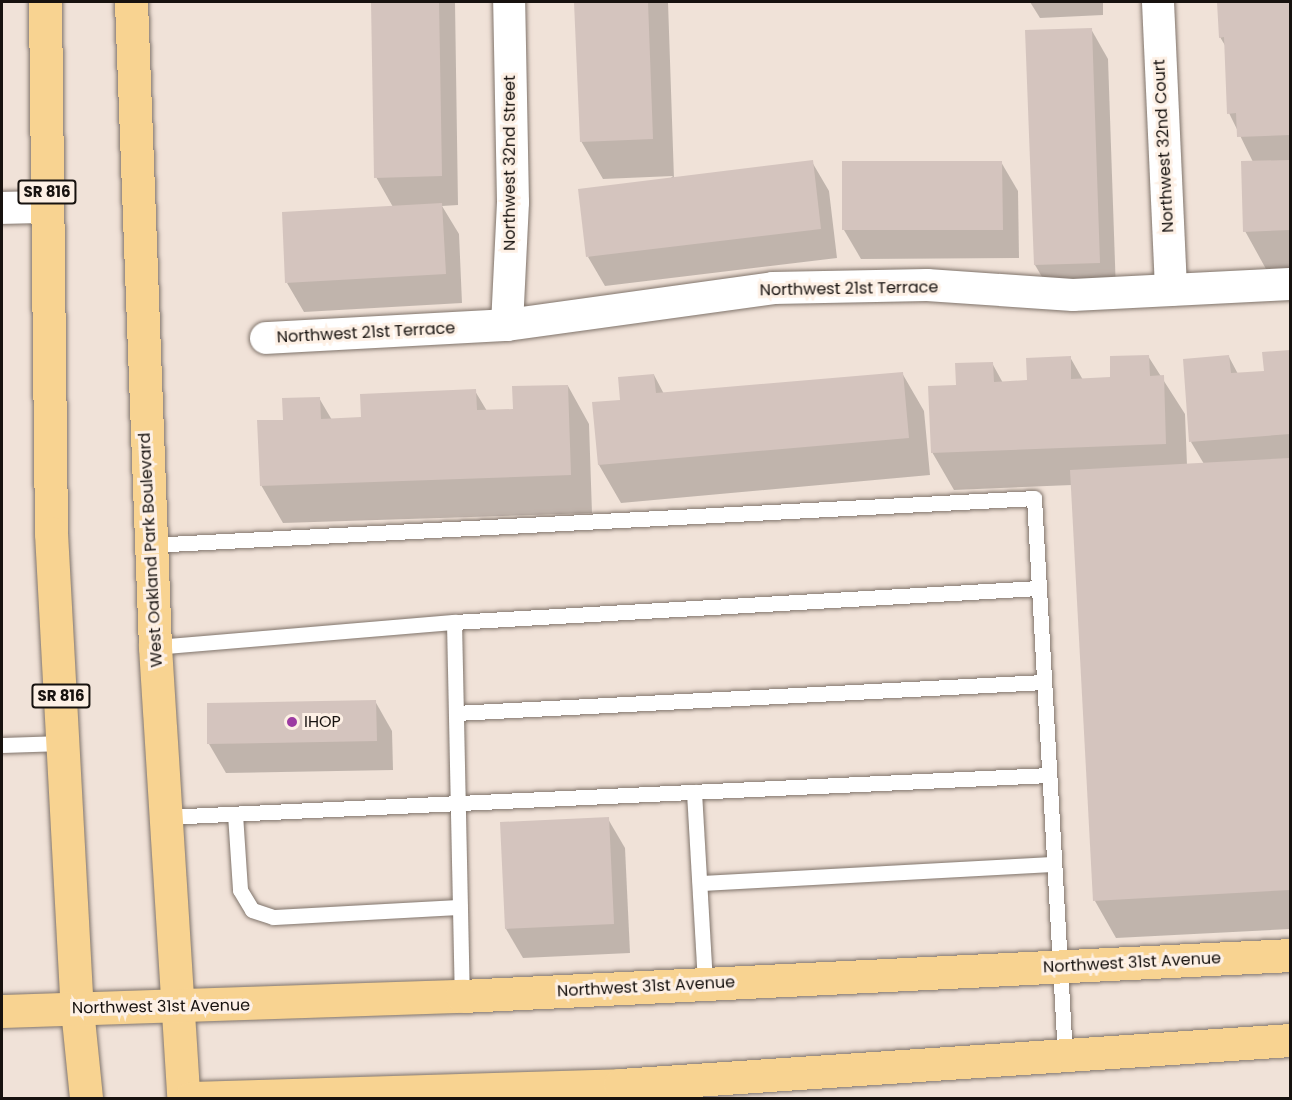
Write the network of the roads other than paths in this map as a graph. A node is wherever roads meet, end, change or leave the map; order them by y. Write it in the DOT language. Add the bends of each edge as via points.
graph roads {
  1 [pos="45,2"];
  2 [pos="131,2"];
  3 [pos="509,2"];
  4 [pos="1158,2"];
  5 [pos="47,207"];
  6 [pos="2,208"];
  7 [pos="1290,284"];
  8 [pos="1171,290"];
  9 [pos="507,325"];
  10 [pos="266,339"];
  11 [pos="150,545"];
  12 [pos="1038,588"];
  13 [pos="454,622"];
  14 [pos="155,647"];
  15 [pos="1044,682"];
  16 [pos="456,713"];
  17 [pos="63,743"];
  18 [pos="2,745"];
  19 [pos="1048,775"];
  20 [pos="694,792"];
  21 [pos="458,803"];
  22 [pos="235,814"];
  23 [pos="165,817"];
  24 [pos="1053,864"];
  25 [pos="700,883"];
  26 [pos="460,907"];
  27 [pos="1290,955"];
  28 [pos="1058,967"];
  29 [pos="705,983"];
  30 [pos="462,996"];
  31 [pos="179,1006"];
  32 [pos="77,1009"];
  33 [pos="2,1011"];
  34 [pos="1290,1040"];
  35 [pos="1065,1056"];
  36 [pos="725,1089"];
  37 [pos="505,1094"];
  38 [pos="86,1098"];
  39 [pos="183,1098"];
  40 [pos="191,1098"];
  1 -- 5 [label="main road, SR 816"];
  2 -- 11 [label="main road, West Oakland Park Boulevard"];
  3 -- 9 [label="street, Northwest 32nd Street" via="513,202"];
  4 -- 8 [label="street, Northwest 32nd Court"];
  5 -- 6 [label="street"];
  5 -- 17 [label="main road, SR 816" via="51,534"];
  7 -- 8 [label="street, Northwest 21st Terrace"];
  8 -- 9 [label="street, Northwest 21st Terrace" via="1073,294 927,285 773,288"];
  9 -- 10 [label="street, Northwest 21st Terrace"];
  11 -- 12 [label="lane" via="1034,498"];
  11 -- 14 [label="main road, West Oakland Park Boulevard"];
  12 -- 13 [label="lane"];
  12 -- 15 [label="lane"];
  13 -- 14 [label="lane"];
  13 -- 16 [label="lane"];
  14 -- 23 [label="main road, West Oakland Park Boulevard"];
  15 -- 16 [label="lane"];
  15 -- 19 [label="lane"];
  16 -- 21 [label="lane"];
  17 -- 18 [label="lane"];
  17 -- 32 [label="main road, SR 816"];
  19 -- 20 [label="lane"];
  19 -- 24 [label="lane"];
  20 -- 21 [label="lane"];
  20 -- 25 [label="lane"];
  21 -- 22 [label="lane"];
  21 -- 26 [label="lane"];
  22 -- 23 [label="lane"];
  22 -- 26 [label="lane" via="240,890 252,910 273,917"];
  23 -- 31 [label="main road, West Oakland Park Boulevard"];
  24 -- 25 [label="lane"];
  24 -- 28 [label="lane"];
  25 -- 29 [label="lane"];
  26 -- 30 [label="lane"];
  27 -- 28 [label="main road, Northwest 31st Avenue"];
  28 -- 29 [label="main road, Northwest 31st Avenue"];
  28 -- 35 [label="lane"];
  29 -- 30 [label="main road, Northwest 31st Avenue"];
  30 -- 31 [label="main road, Northwest 31st Avenue"];
  31 -- 32 [label="main road, Northwest 31st Avenue"];
  31 -- 39 [label="main road, West Oakland Park Boulevard"];
  32 -- 33 [label="main road, Northwest 31st Avenue"];
  32 -- 38 [label="main road, SR 816"];
  34 -- 35 [label="main road"];
  35 -- 36 [label="main road"];
  36 -- 37 [label="main road"];
  37 -- 40 [label="main road"];
}
